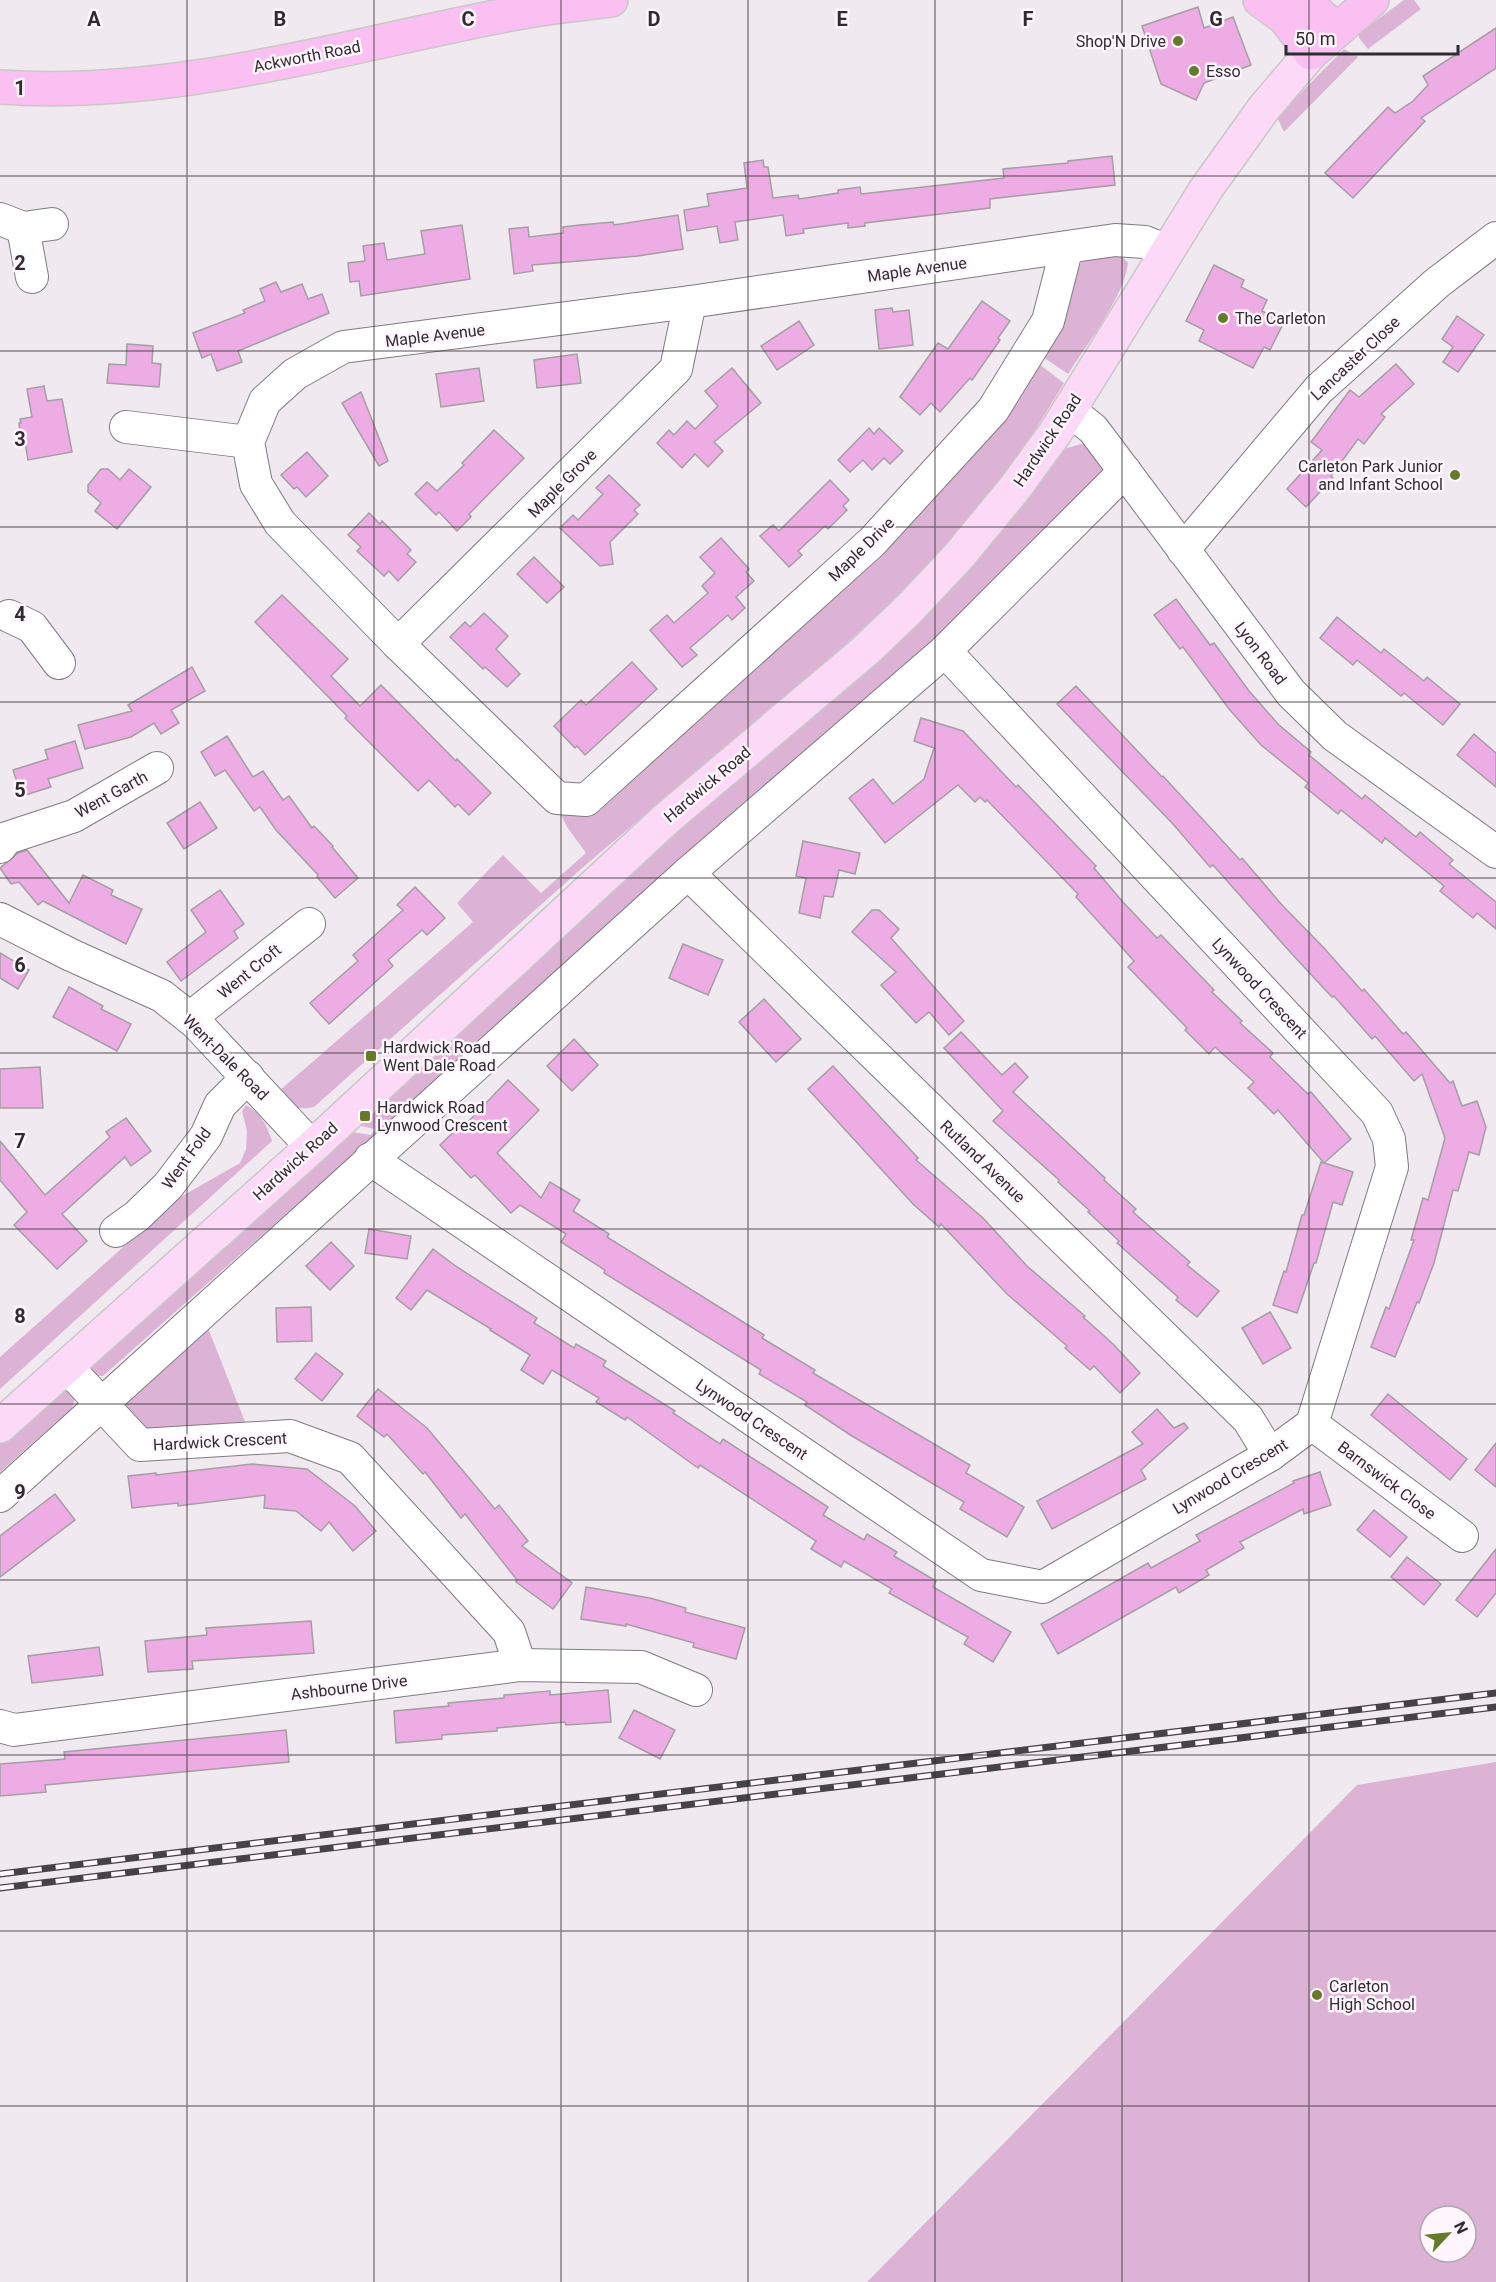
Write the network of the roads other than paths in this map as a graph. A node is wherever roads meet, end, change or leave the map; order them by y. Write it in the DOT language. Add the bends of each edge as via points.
graph roads {
  1 [pos="611,0"];
  2 [pos="1260,0"];
  3 [pos="1304,0"];
  4 [pos="1372,0"];
  5 [pos="517,6"];
  6 [pos="1336,30"];
  7 [pos="1311,53"];
  8 [pos="0,87"];
  9 [pos="25,224"];
  10 [pos="1496,238"];
  11 [pos="1067,247"];
  12 [pos="1167,251"];
  13 [pos="32,277"];
  14 [pos="690,302"];
  15 [pos="1069,410"];
  16 [pos="126,427"];
  17 [pos="248,442"];
  18 [pos="1125,471"];
  19 [pos="1183,550"];
  20 [pos="3,612"];
  21 [pos="398,644"];
  22 [pos="945,651"];
  23 [pos="59,663"];
  24 [pos="158,768"];
  25 [pos="0,847"];
  26 [pos="1496,852"];
  27 [pos="688,873"];
  28 [pos="0,919"];
  29 [pos="309,924"];
  30 [pos="190,1018"];
  31 [pos="248,1077"];
  32 [pos="312,1147"];
  33 [pos="370,1159"];
  34 [pos="116,1231"];
  35 [pos="66,1366"];
  36 [pos="101,1404"];
  37 [pos="1312,1424"];
  38 [pos="0,1426"];
  39 [pos="1270,1455"];
  40 [pos="0,1496"];
  41 [pos="1462,1536"];
  42 [pos="520,1665"];
  43 [pos="696,1690"];
  44 [pos="0,1726"];
  1 -- 5 [label="highway, Ackworth Road"];
  2 -- 7 [label="highway" via="1285,18"];
  3 -- 6 [label="highway"];
  4 -- 6 [label="highway"];
  5 -- 8 [label="highway, Ackworth Road" via="283,61 161,82 93,89"];
  6 -- 7 [label="highway"];
  7 -- 12 [label="main road, Hardwick Road" via="1238,143"];
  9 -- 13 [label="street"];
  10 -- 19 [label="street, Lancaster Close" via="1437,283 1319,389"];
  11 -- 12 [label="street, Maple Avenue" via="1132,240"];
  11 -- 14 [label="street, Maple Avenue"];
  11 -- 21 [label="street, Maple Drive" via="1048,321 993,410 872,542 586,800 557,798"];
  12 -- 15 [label="main road, Hardwick Road"];
  14 -- 17 [label="street, Maple Avenue" via="343,347 295,374 265,401"];
  14 -- 21 [label="street, Maple Grove" via="676,369"];
  15 -- 18 [label="street, Lyon Road" via="1093,429"];
  15 -- 32 [label="main road, Hardwick Road" via="1014,489 909,609 865,651 666,819"];
  16 -- 17 [label="street"];
  17 -- 21 [label="street" via="256,484 280,524"];
  18 -- 19 [label="street, Lyon Road"];
  18 -- 22 [label="street"];
  19 -- 26 [label="street, Lyon Road" via="1291,693 1328,729"];
  20 -- 23 [label="street" via="32,627"];
  22 -- 27 [label="street"];
  22 -- 37 [label="street, Lynwood Crescent" via="1377,1113 1389,1138 1392,1167"];
  24 -- 25 [label="street, Went Garth" via="74,816 7,838"];
  27 -- 33 [label="street"];
  27 -- 39 [label="street, Rutland Avenue" via="1236,1407"];
  28 -- 30 [label="street, Went-Dale Road" via="162,996"];
  29 -- 30 [label="street, Went Croft"];
  30 -- 31 [label="street, Went-Dale Road"];
  31 -- 32 [label="street, Went-Dale Road"];
  31 -- 34 [label="street, Went Fold" via="220,1105 206,1136 168,1186"];
  32 -- 35 [label="main road, Hardwick Road"];
  33 -- 36 [label="street"];
  33 -- 39 [label="street, Lynwood Crescent" via="981,1575 1043,1587"];
  35 -- 36 [label="street, Hardwick Crescent"];
  35 -- 38 [label="main road, Hardwick Road"];
  36 -- 40 [label="street"];
  36 -- 42 [label="street, Hardwick Crescent" via="140,1445 290,1436 350,1458 510,1632"];
  37 -- 39 [label="street, Lynwood Crescent"];
  37 -- 41 [label="street, Barnswick Close"];
  42 -- 43 [label="street, Ashbourne Drive" via="641,1667"];
  42 -- 44 [label="street, Ashbourne Drive" via="14,1730"];
}
